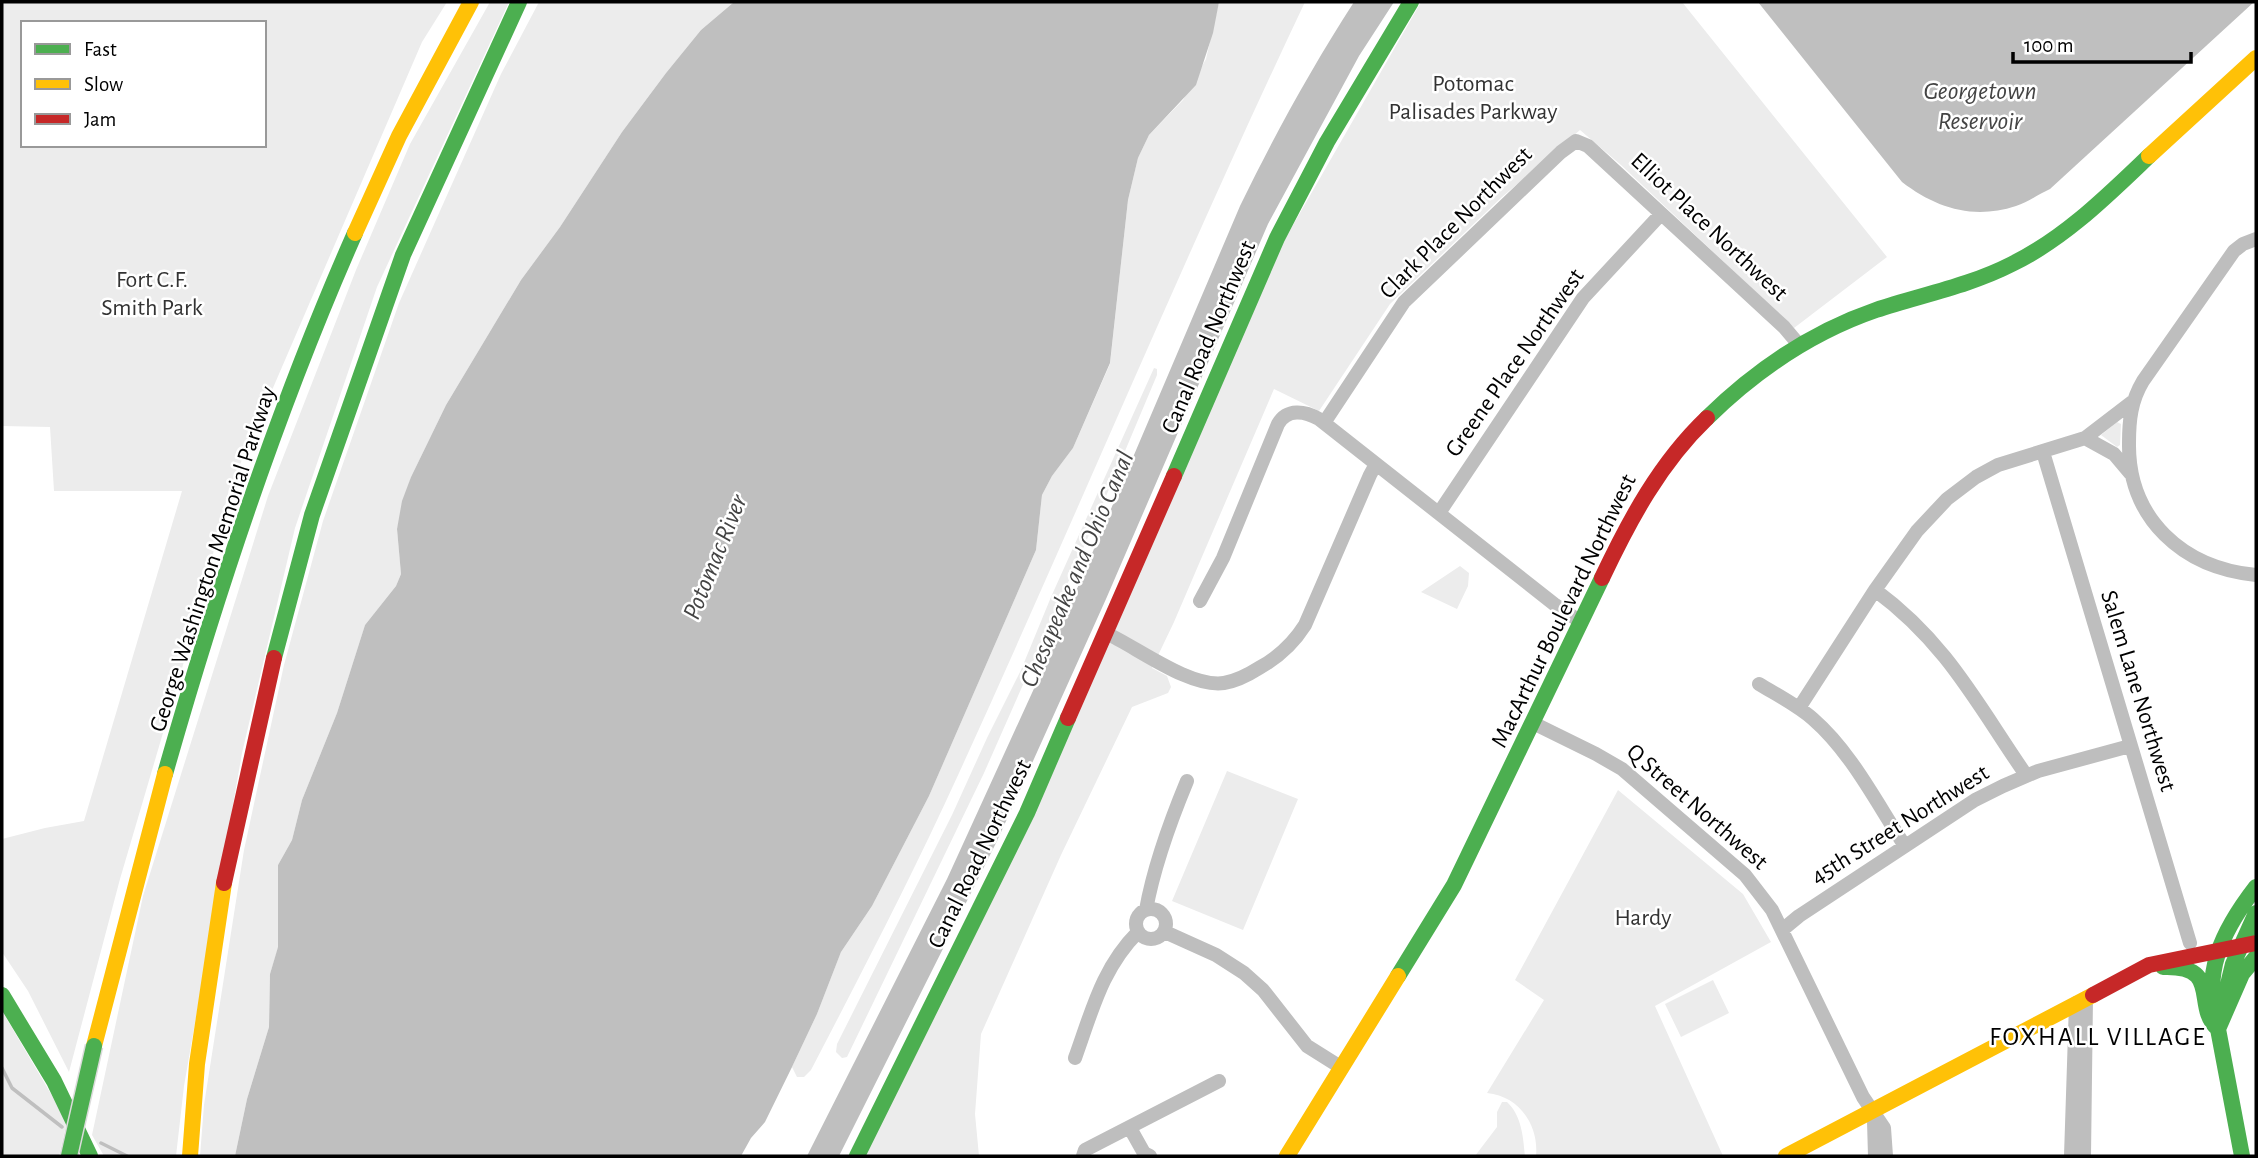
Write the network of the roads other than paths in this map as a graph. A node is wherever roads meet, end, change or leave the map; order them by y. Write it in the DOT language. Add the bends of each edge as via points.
graph roads {
  1 [pos="471,2"];
  2 [pos="519,2"];
  3 [pos="1411,2"];
  4 [pos="2256,58"];
  5 [pos="1585,144"];
  6 [pos="1661,214"];
  7 [pos="2256,239"];
  8 [pos="1800,346"];
  9 [pos="2132,402"];
  10 [pos="1324,423"];
  11 [pos="2085,438"];
  12 [pos="2043,452"];
  13 [pos="1376,464"];
  14 [pos="2130,473"];
  15 [pos="1439,513"];
  16 [pos="2256,575"];
  17 [pos="1875,590"];
  18 [pos="1200,601"];
  19 [pos="1581,622"];
  20 [pos="1107,633"];
  21 [pos="1759,684"];
  22 [pos="1799,708"];
  23 [pos="1533,723"];
  24 [pos="2130,746"];
  25 [pos="2026,775"];
  26 [pos="1187,781"];
  27 [pos="1905,846"];
  28 [pos="2256,887"];
  29 [pos="1146,909"];
  30 [pos="2256,913"];
  31 [pos="1782,930"];
  32 [pos="1138,932"];
  33 [pos="1165,932"];
  34 [pos="2249,939"];
  35 [pos="2190,943"];
  36 [pos="2220,944"];
  37 [pos="2256,957"];
  38 [pos="2149,965"];
  39 [pos="2,995"];
  40 [pos="2081,1000"];
  41 [pos="2218,1029"];
  42 [pos="1074,1058"];
  43 [pos="1342,1069"];
  44 [pos="1219,1081"];
  45 [pos="1871,1112"];
  46 [pos="1130,1128"];
  47 [pos="69,1156"];
  48 [pos="90,1156"];
  49 [pos="190,1156"];
  50 [pos="856,1156"];
  51 [pos="1083,1156"];
  52 [pos="1150,1156"];
  53 [pos="1287,1156"];
  54 [pos="1786,1156"];
  55 [pos="1875,1156"];
  56 [pos="1886,1156"];
  57 [pos="2071,1156"];
  58 [pos="2084,1156"];
  59 [pos="2242,1156"];
  1 -- 47 [label="main road, George Washington Memorial Parkway, bridge" via="391,153 263,466 146,841"];
  2 -- 49 [label="main road" via="403,255 312,514 271,667 226,871 197,1064"];
  3 -- 20 [label="main road, Canal Road Northwest" via="1327,142 1277,238"];
  4 -- 8 [label="main road, MacArthur Boulevard Northwest" via="2088,214 2044,247 1982,279 1866,314"];
  5 -- 6 [label="street, Elliot Place Northwest"];
  5 -- 10 [label="street, Clark Place Northwest" via="1576,141 1570,145 1409,297"];
  6 -- 8 [label="street, Elliot Place Northwest"];
  6 -- 15 [label="street, Greene Place Northwest" via="1583,298"];
  7 -- 9 [label="street" via="2234,251"];
  8 -- 19 [label="main road, MacArthur Boulevard Northwest" via="1725,400 1673,454 1630,519"];
  9 -- 11 [label="street"];
  9 -- 14 [label="street"];
  10 -- 13 [label="street"];
  10 -- 18 [label="street" via="1313,415 1295,412 1278,424 1223,558"];
  11 -- 12 [label="street"];
  11 -- 14 [label="street" via="2114,454"];
  12 -- 17 [label="street" via="1997,465 1961,487 1922,525"];
  12 -- 24 [label="street, Salem Lane Northwest"];
  13 -- 15 [label="street"];
  13 -- 20 [label="street" via="1305,625 1272,661 1232,681 1206,683"];
  14 -- 16 [label="street" via="2148,513 2175,544 2213,565"];
  15 -- 19 [label="street"];
  17 -- 22 [label="street"];
  17 -- 25 [label="street" via="1941,650"];
  19 -- 23 [label="main road, MacArthur Boulevard Northwest"];
  20 -- 50 [label="main road, Canal Road Northwest" via="996,878"];
  21 -- 22 [label="street"];
  22 -- 27 [label="street" via="1843,752"];
  23 -- 31 [label="street, Q Street Northwest" via="1630,776 1752,882"];
  23 -- 43 [label="main road, MacArthur Boulevard Northwest" via="1454,885"];
  24 -- 25 [label="street, 45th Street Northwest"];
  24 -- 35 [label="street, Salem Lane Northwest"];
  25 -- 27 [label="street, 45th Street Northwest" via="1975,800"];
  26 -- 29 [label="street" via="1169,824"];
  27 -- 31 [label="street, 45th Street Northwest"];
  28 -- 36 [label="main road" via="2233,916"];
  29 -- 32 [label="street" via="1137,919"];
  29 -- 33 [label="street" via="1162,912"];
  30 -- 34 [label="main road"];
  31 -- 45 [label="street, Q Street Northwest"];
  32 -- 33 [label="street" via="1150,939"];
  32 -- 42 [label="street" via="1110,968"];
  33 -- 43 [label="street" via="1244,972 1307,1046"];
  34 -- 36 [label="main road"];
  34 -- 41 [label="main road" via="2233,964"];
  35 -- 36 [label="main road"];
  35 -- 38 [label="main road" via="2154,956"];
  36 -- 38 [label="main road"];
  36 -- 41 [label="main road" via="2211,996"];
  37 -- 41 [label="main road" via="2234,988"];
  38 -- 40 [label="main road"];
  38 -- 41 [label="main road" via="2188,968 2196,974 2206,989 2210,1022"];
  39 -- 48 [label="main road" via="42,1059"];
  40 -- 45 [label="main road"];
  40 -- 57 [label="street"];
  40 -- 58 [label="street"];
  41 -- 59 [label="main road"];
  43 -- 53 [label="main road, MacArthur Boulevard Northwest"];
  44 -- 46 [label="street"];
  45 -- 54 [label="main road"];
  45 -- 55 [label="street, Q Street Northwest"];
  45 -- 56 [label="street, Q Street Northwest" via="1884,1128"];
  46 -- 51 [label="street" via="1085,1150"];
  46 -- 52 [label="street"];
}
